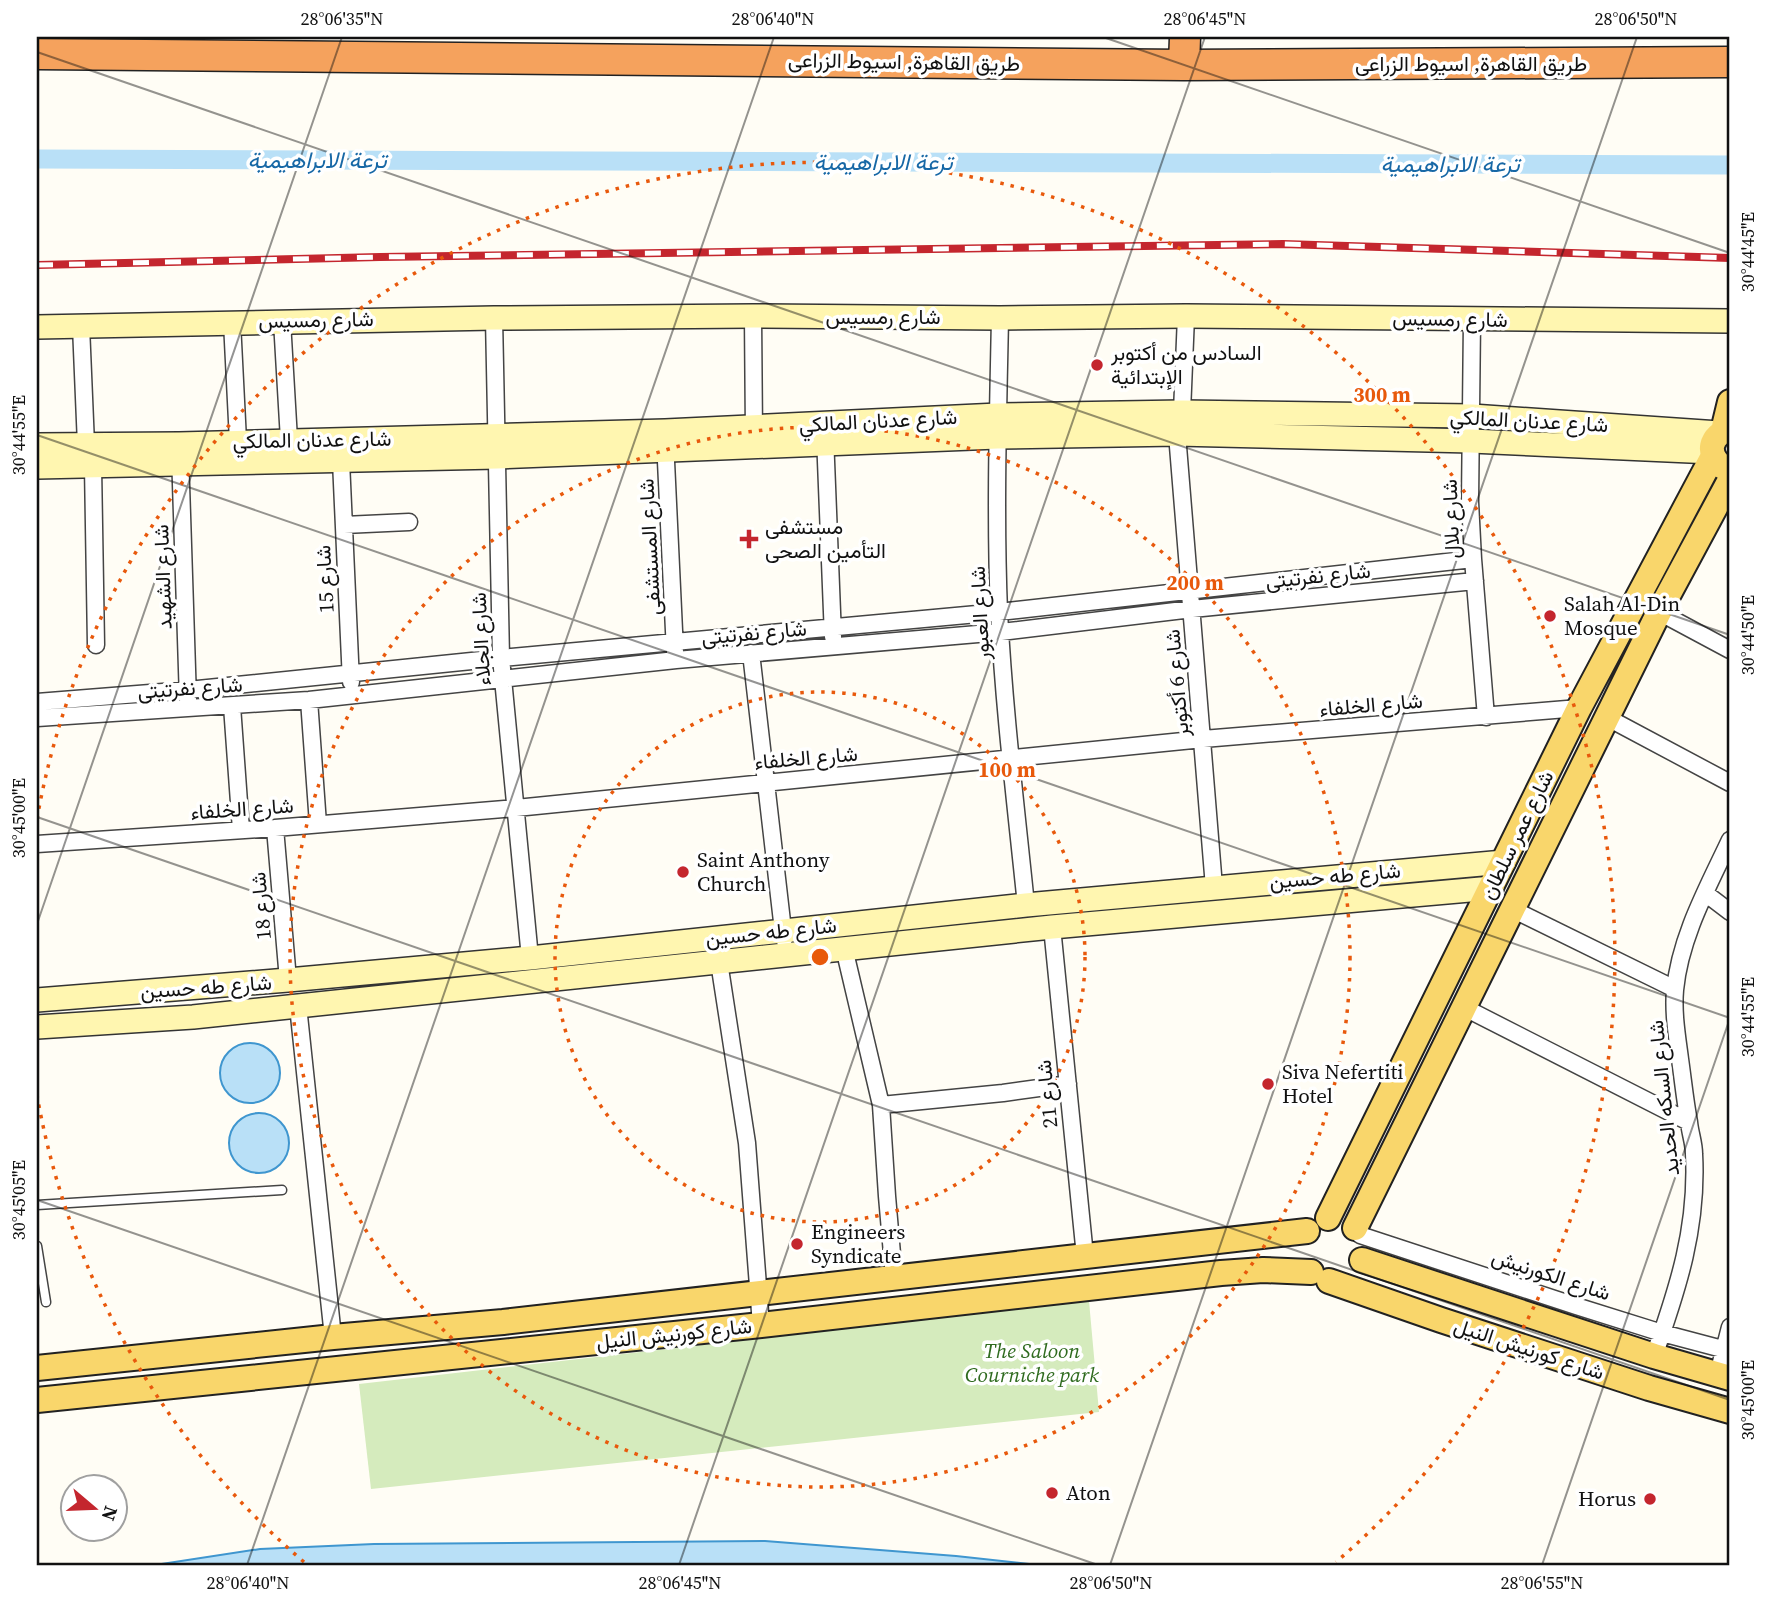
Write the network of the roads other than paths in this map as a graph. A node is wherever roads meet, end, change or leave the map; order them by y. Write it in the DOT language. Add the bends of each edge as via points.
graph roads {
  1 [pos="158,46"];
  2 [pos="1185,51"];
  3 [pos="37,54"];
  4 [pos="1730,62"];
  5 [pos="753,316"];
  6 [pos="1186,316"];
  7 [pos="494,317"];
  8 [pos="1000,318"];
  9 [pos="1472,320"];
  10 [pos="282,321"];
  11 [pos="1730,321"];
  12 [pos="232,322"];
  13 [pos="81,326"];
  14 [pos="37,327"];
  15 [pos="1730,402"];
  16 [pos="1472,416"];
  17 [pos="1180,423"];
  18 [pos="998,426"];
  19 [pos="825,434"];
  20 [pos="754,437"];
  21 [pos="289,440"];
  22 [pos="238,441"];
  23 [pos="666,441"];
  24 [pos="1471,441"];
  25 [pos="37,445"];
  26 [pos="497,446"];
  27 [pos="180,454"];
  28 [pos="89,456"];
  29 [pos="1724,457"];
  30 [pos="341,461"];
  31 [pos="37,467"];
  32 [pos="409,522"];
  33 [pos="344,525"];
  34 [pos="1473,559"];
  35 [pos="1475,581"];
  36 [pos="1190,590"];
  37 [pos="1192,609"];
  38 [pos="999,612"];
  39 [pos="1659,612"];
  40 [pos="832,628"];
  41 [pos="1001,632"];
  42 [pos="675,642"];
  43 [pos="96,645"];
  44 [pos="833,647"];
  45 [pos="1730,650"];
  46 [pos="751,653"];
  47 [pos="501,658"];
  48 [pos="676,660"];
  49 [pos="351,674"];
  50 [pos="503,678"];
  51 [pos="188,690"];
  52 [pos="352,696"];
  53 [pos="309,701"];
  54 [pos="37,702"];
  55 [pos="232,706"];
  56 [pos="1579,708"];
  57 [pos="189,709"];
  58 [pos="1486,717"];
  59 [pos="37,718"];
  60 [pos="1608,718"];
  61 [pos="1203,740"];
  62 [pos="1010,760"];
  63 [pos="766,783"];
  64 [pos="1730,783"];
  65 [pos="516,808"];
  66 [pos="318,824"];
  67 [pos="275,828"];
  68 [pos="241,830"];
  69 [pos="1730,841"];
  70 [pos="37,844"];
  71 [pos="1504,862"];
  72 [pos="1462,866"];
  73 [pos="1214,887"];
  74 [pos="1492,888"];
  75 [pos="1465,890"];
  76 [pos="1705,893"];
  77 [pos="1026,905"];
  78 [pos="1512,909"];
  79 [pos="1730,912"];
  80 [pos="1052,927"];
  81 [pos="783,931"];
  82 [pos="844,948"];
  83 [pos="786,954"];
  84 [pos="530,958"];
  85 [pos="719,962"];
  86 [pos="288,980"];
  87 [pos="1675,989"];
  88 [pos="37,1000"];
  89 [pos="298,1006"];
  90 [pos="1463,1007"];
  91 [pos="37,1027"];
  92 [pos="1068,1084"];
  93 [pos="881,1105"];
  94 [pos="1689,1122"];
  95 [pos="282,1190"];
  96 [pos="37,1205"];
  97 [pos="1318,1225"];
  98 [pos="1357,1231"];
  99 [pos="37,1246"];
  100 [pos="1085,1256"];
  101 [pos="1362,1260"];
  102 [pos="894,1277"];
  103 [pos="1320,1277"];
  104 [pos="758,1293"];
  105 [pos="46,1302"];
  106 [pos="761,1325"];
  107 [pos="1730,1327"];
  108 [pos="333,1337"];
  109 [pos="1658,1344"];
  110 [pos="1727,1350"];
  111 [pos="37,1368"];
  112 [pos="1724,1376"];
  113 [pos="37,1400"];
  114 [pos="1730,1412"];
  1 -- 2 [label="highway, طريق القاهرة, اسيوط الزراعى"];
  1 -- 3 [label="highway, طريق القاهرة, اسيوط الزراعى"];
  2 -- 4 [label="highway, طريق القاهرة, اسيوط الزراعى"];
  5 -- 7 [label="main road, شارع رمسيس"];
  5 -- 8 [label="main road, شارع رمسيس"];
  5 -- 20 [label="street"];
  6 -- 8 [label="main road, شارع رمسيس"];
  6 -- 9 [label="main road, شارع رمسيس"];
  6 -- 17 [label="street, شارع 6 أكتوبر"];
  7 -- 10 [label="main road, شارع رمسيس"];
  7 -- 26 [label="street, شارع الجلاء"];
  8 -- 18 [label="street, شارع العبور"];
  9 -- 11 [label="main road, شارع رمسيس"];
  9 -- 16 [label="street, شارع بلال"];
  10 -- 12 [label="main road, شارع رمسيس"];
  10 -- 21 [label="street"];
  12 -- 13 [label="main road, شارع رمسيس"];
  12 -- 22 [label="street"];
  13 -- 14 [label="main road, شارع رمسيس"];
  13 -- 28 [label="street"];
  15 -- 29 [label="main road"];
  16 -- 17 [label="main road, شارع عدنان المالكي"];
  16 -- 24 [label="street, شارع بلال"];
  16 -- 29 [label="main road, شارع عدنان المالكي"];
  17 -- 18 [label="main road, شارع عدنان المالكي"];
  17 -- 24 [label="main road, شارع عدنان المالكي"];
  17 -- 36 [label="street, شارع 6 أكتوبر"];
  18 -- 19 [label="main road, شارع عدنان المالكي"];
  18 -- 38 [label="street, شارع العبور"];
  19 -- 20 [label="main road, شارع عدنان المالكي"];
  19 -- 40 [label="street"];
  20 -- 23 [label="main road, شارع عدنان المالكي"];
  21 -- 22 [label="main road, شارع عدنان المالكي"];
  21 -- 26 [label="main road, شارع عدنان المالكي"];
  22 -- 27 [label="main road, شارع عدنان المالكي"];
  23 -- 26 [label="main road, شارع عدنان المالكي"];
  23 -- 42 [label="street, شارع المستشفى"];
  24 -- 29 [label="main road, شارع عدنان المالكي"];
  24 -- 34 [label="street, شارع بلال"];
  25 -- 28 [label="main road, شارع عدنان المالكي"];
  26 -- 30 [label="main road, شارع عدنان المالكي"];
  26 -- 47 [label="street, شارع الجلاء"];
  27 -- 28 [label="main road, شارع عدنان المالكي"];
  27 -- 30 [label="main road, شارع عدنان المالكي"];
  27 -- 51 [label="street, شارع الشهيد"];
  28 -- 31 [label="main road, شارع عدنان المالكي"];
  28 -- 43 [label="street"];
  29 -- 39 [label="main road, شارع عمر سلطان"];
  29 -- 56 [label="main road, شارع عمر سلطان"];
  30 -- 33 [label="street, شارع 15"];
  32 -- 33 [label="street"];
  33 -- 49 [label="street, شارع 15"];
  34 -- 35 [label="street, شارع بلال"];
  34 -- 36 [label="street, شارع نفرتيتى"];
  35 -- 37 [label="street, شارع نفرتيتى"];
  35 -- 58 [label="street, شارع بلال"];
  36 -- 37 [label="street, شارع 6 أكتوبر"];
  36 -- 38 [label="street, شارع نفرتيتى"];
  37 -- 41 [label="street, شارع نفرتيتى"];
  37 -- 61 [label="street, شارع 6 أكتوبر"];
  38 -- 40 [label="street, شارع نفرتيتى"];
  38 -- 41 [label="street, شارع العبور"];
  39 -- 45 [label="street"];
  39 -- 60 [label="main road, شارع عمر سلطان"];
  40 -- 42 [label="street, شارع نفرتيتى"];
  40 -- 44 [label="street"];
  41 -- 44 [label="street, شارع نفرتيتى"];
  41 -- 62 [label="street, شارع العبور"];
  42 -- 47 [label="street, شارع نفرتيتى"];
  42 -- 48 [label="street, شارع المستشفى"];
  44 -- 46 [label="street, شارع نفرتيتى"];
  46 -- 48 [label="street, شارع نفرتيتى"];
  46 -- 63 [label="street"];
  47 -- 49 [label="street, شارع نفرتيتى"];
  47 -- 50 [label="street, شارع الجلاء"];
  48 -- 50 [label="street, شارع نفرتيتى"];
  49 -- 51 [label="street, شارع نفرتيتى"];
  49 -- 52 [label="street, شارع 15"];
  50 -- 52 [label="street, شارع نفرتيتى"];
  50 -- 65 [label="street, شارع الجلاء"];
  51 -- 54 [label="street, شارع نفرتيتى"];
  51 -- 57 [label="street, شارع الشهيد"];
  52 -- 53 [label="street, شارع نفرتيتى"];
  53 -- 55 [label="street, شارع نفرتيتى"];
  53 -- 66 [label="street"];
  55 -- 57 [label="street, شارع نفرتيتى"];
  55 -- 68 [label="street"];
  56 -- 58 [label="street, شارع الخلفاء"];
  56 -- 71 [label="main road, شارع عمر سلطان"];
  57 -- 59 [label="street, شارع نفرتيتى"];
  58 -- 61 [label="street, شارع الخلفاء"];
  60 -- 64 [label="street"];
  60 -- 78 [label="main road, شارع عمر سلطان"];
  61 -- 62 [label="street, شارع الخلفاء"];
  61 -- 73 [label="street, شارع 6 أكتوبر"];
  62 -- 63 [label="street, شارع الخلفاء"];
  62 -- 77 [label="street, شارع العبور"];
  63 -- 65 [label="street, شارع الخلفاء"];
  63 -- 81 [label="street"];
  65 -- 66 [label="street, شارع الخلفاء"];
  65 -- 84 [label="street, شارع الجلاء"];
  66 -- 67 [label="street, شارع الخلفاء"];
  67 -- 68 [label="street, شارع الخلفاء"];
  67 -- 86 [label="street, شارع 18"];
  68 -- 70 [label="street, شارع الخلفاء"];
  69 -- 76 [label="street, شارع السكه الحديد"];
  71 -- 72 [label="main road, شارع طه حسين"];
  71 -- 74 [label="main road, شارع عمر سلطان"];
  72 -- 73 [label="main road, شارع طه حسين"];
  72 -- 75 [label="main road" via="1471,878"];
  73 -- 77 [label="main road, شارع طه حسين"];
  74 -- 75 [label="main road, شارع طه حسين"];
  74 -- 97 [label="main road, شارع عمر سلطان"];
  75 -- 80 [label="main road, شارع طه حسين"];
  76 -- 79 [label="street"];
  76 -- 87 [label="street, شارع السكه الحديد"];
  77 -- 81 [label="main road, شارع طه حسين"];
  78 -- 87 [label="street"];
  78 -- 90 [label="main road, شارع عمر سلطان"];
  80 -- 82 [label="main road, شارع طه حسين"];
  80 -- 92 [label="street, شارع 21"];
  81 -- 83 [label="street"];
  81 -- 84 [label="main road, شارع طه حسين"];
  82 -- 83 [label="main road, شارع طه حسين"];
  82 -- 93 [label="street"];
  83 -- 85 [label="main road, شارع طه حسين"];
  84 -- 86 [label="main road, شارع طه حسين"];
  85 -- 89 [label="main road, شارع طه حسين"];
  85 -- 104 [label="street" via="747,1143"];
  86 -- 88 [label="main road, شارع طه حسين"];
  87 -- 94 [label="street, شارع السكه الحديد" via="1675,1024"];
  89 -- 91 [label="main road, شارع طه حسين"];
  89 -- 108 [label="street"];
  90 -- 94 [label="street"];
  90 -- 98 [label="main road, شارع عمر سلطان"];
  92 -- 93 [label="street"];
  92 -- 100 [label="street, شارع 21"];
  93 -- 102 [label="street"];
  94 -- 109 [label="street, شارع السكه الحديد" via="1694,1151 1692,1223 1686,1258"];
  95 -- 96 [label="lane"];
  97 -- 98 [label="main road" via="1340,1219"];
  97 -- 100 [label="main road, شارع كورنيش النيل"];
  97 -- 103 [label="main road" via="1303,1237 1301,1252 1306,1267"];
  98 -- 101 [label="main road" via="1363,1243"];
  98 -- 109 [label="street, شارع الكورنيش"];
  99 -- 105 [label="lane"];
  100 -- 102 [label="main road, شارع كورنيش النيل"];
  101 -- 103 [label="main road" via="1345,1278"];
  101 -- 109 [label="main road, شارع كورنيش النيل"];
  102 -- 104 [label="main road, شارع كورنيش النيل"];
  103 -- 106 [label="main road, شارع كورنيش النيل" via="1263,1270 1221,1273"];
  103 -- 114 [label="main road, شارع كورنيش النيل"];
  104 -- 106 [label="street"];
  104 -- 108 [label="main road, شارع كورنيش النيل"];
  106 -- 113 [label="main road, شارع كورنيش النيل"];
  107 -- 110 [label="street"];
  108 -- 111 [label="main road, شارع كورنيش النيل"];
  109 -- 110 [label="street, شارع الكورنيش"];
  109 -- 112 [label="main road, شارع كورنيش النيل"];
  110 -- 112 [label="street"];
}
